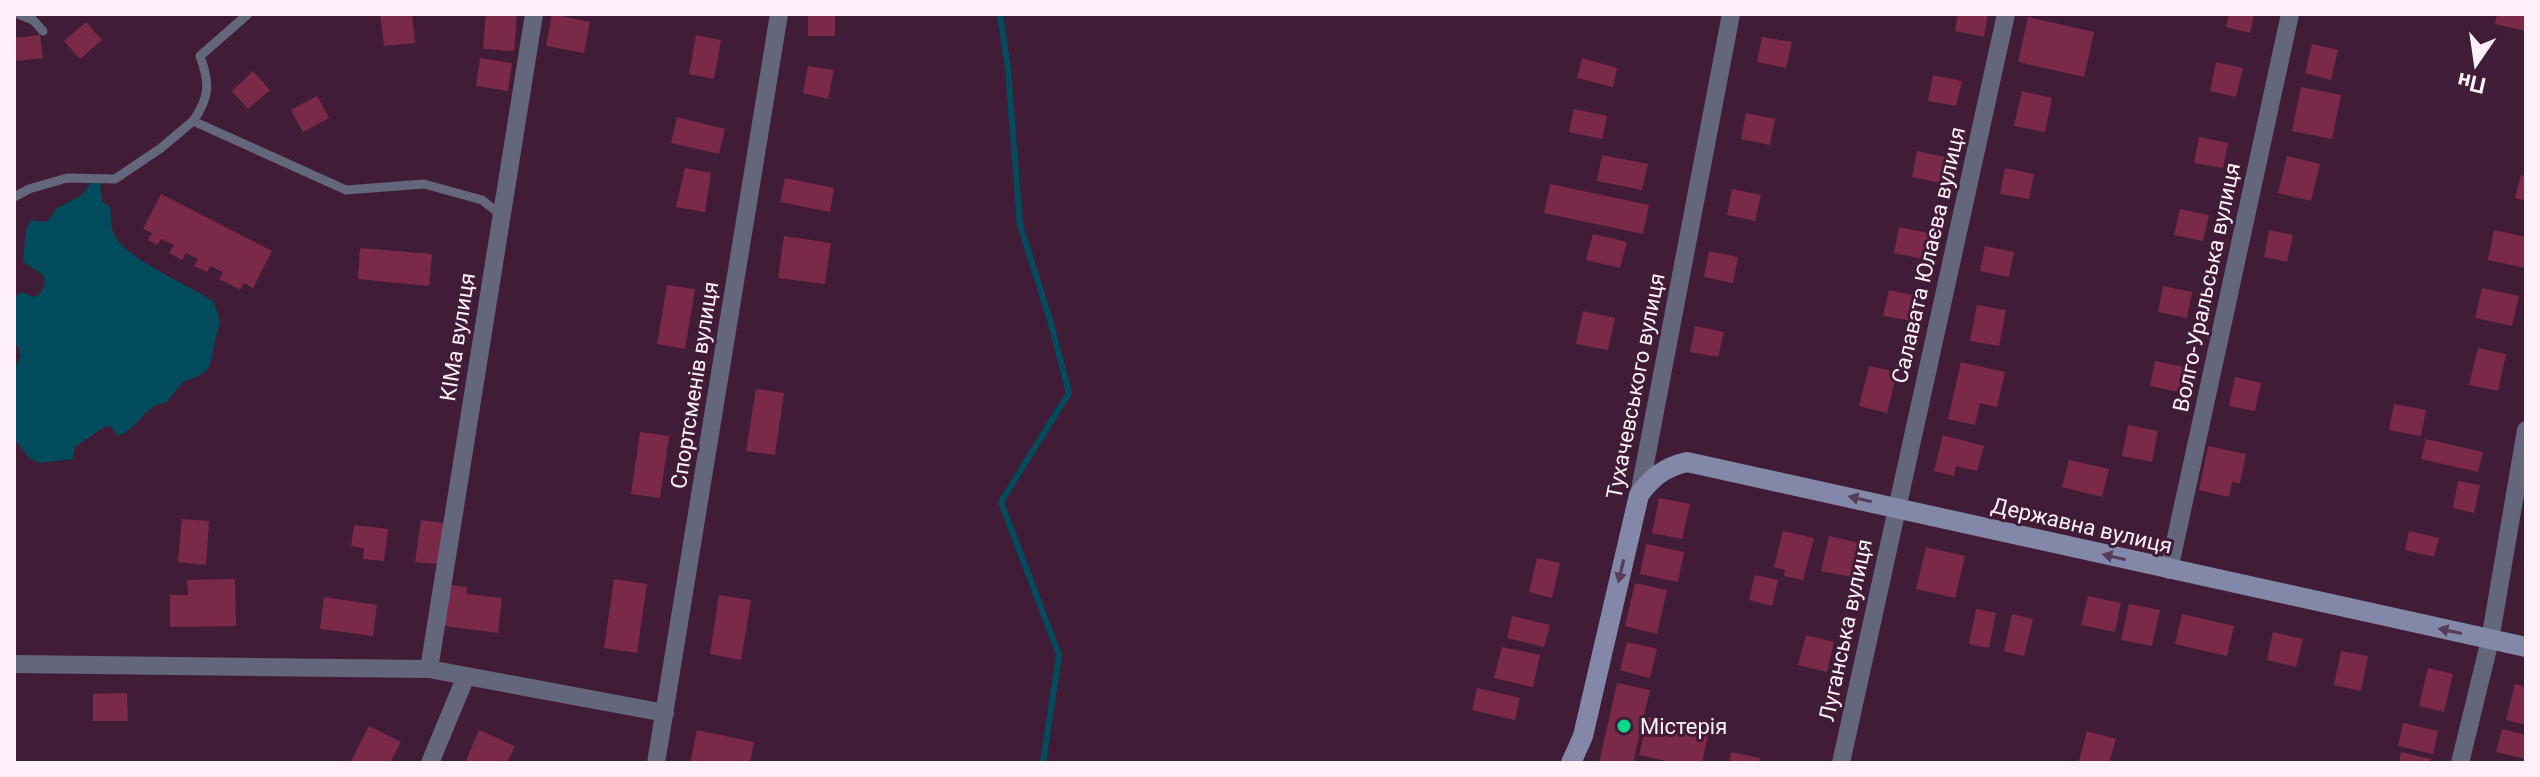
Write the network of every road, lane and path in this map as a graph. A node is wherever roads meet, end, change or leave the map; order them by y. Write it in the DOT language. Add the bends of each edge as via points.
graph roads {
  1 [pos="18,14"];
  2 [pos="248,14"];
  3 [pos="534,14"];
  4 [pos="779,14"];
  5 [pos="1731,14"];
  6 [pos="2006,14"];
  7 [pos="2290,14"];
  8 [pos="43,31"];
  9 [pos="193,121"];
  10 [pos="14,197"];
  11 [pos="501,215"];
  12 [pos="2526,430"];
  13 [pos="1639,495"];
  14 [pos="1896,507"];
  15 [pos="2169,570"];
  16 [pos="2490,640"];
  17 [pos="2526,647"];
  18 [pos="14,664"];
  19 [pos="429,669"];
  20 [pos="466,676"];
  21 [pos="665,713"];
  22 [pos="430,763"];
  23 [pos="656,763"];
  24 [pos="1571,763"];
  25 [pos="1841,763"];
  26 [pos="2460,763"];
  1 -- 8 [label="lane"];
  2 -- 9 [label="lane" via="200,56 207,77 205,104"];
  3 -- 11 [label="street, КІМа вулиця"];
  4 -- 21 [label="street, Спортсменів вулиця"];
  5 -- 13 [label="street, Тухачевського вулиця"];
  6 -- 14 [label="street, Салавата Юлаєва вулиця"];
  7 -- 15 [label="street, Волго-Уральська вулиця"];
  9 -- 10 [label="lane" via="115,179 67,178"];
  9 -- 11 [label="lane" via="346,190 424,184 482,200"];
  11 -- 19 [label="street, КІМа вулиця"];
  12 -- 16 [label="street"];
  14 -- 13 [label="main road, Державна вулиця, one-way" via="1687,462 1662,471"];
  13 -- 24 [label="main road, Тухачевського вулиця, one-way" via="1583,736"];
  15 -- 14 [label="main road, Державна вулиця, one-way"];
  14 -- 25 [label="street, Луганська вулиця"];
  16 -- 15 [label="main road, Державна вулиця, one-way"];
  16 -- 17 [label="main road, Державна вулиця"];
  16 -- 26 [label="street"];
  18 -- 19 [label="street"];
  19 -- 20 [label="street"];
  20 -- 21 [label="street"];
  20 -- 22 [label="street"];
  21 -- 23 [label="street, Спортсменів вулиця"];
}
